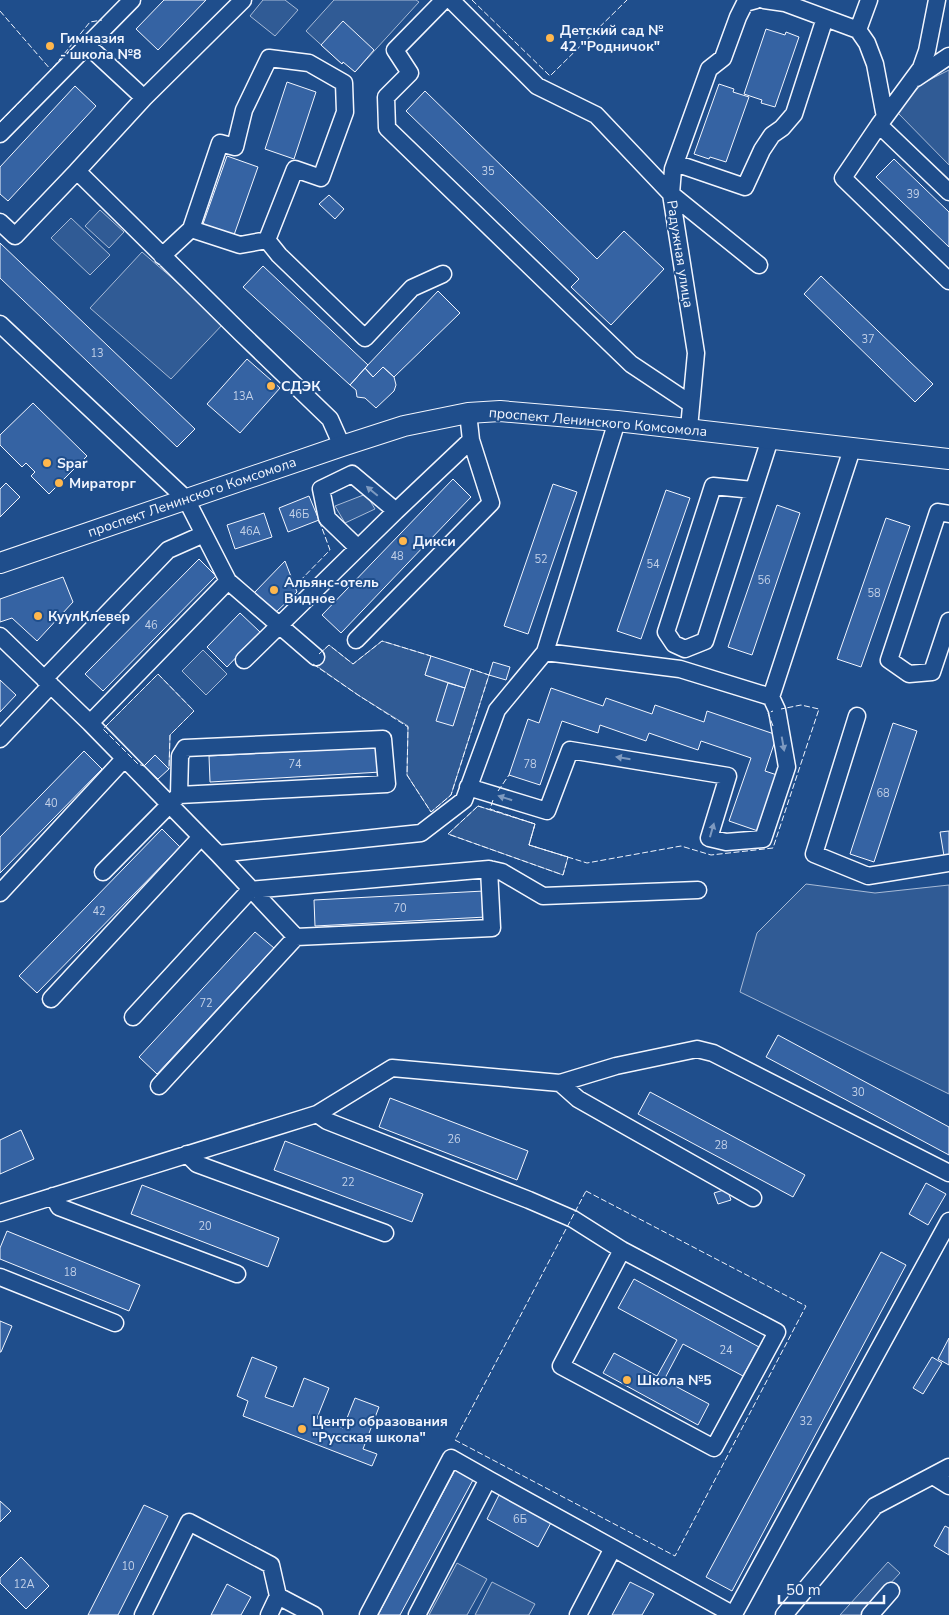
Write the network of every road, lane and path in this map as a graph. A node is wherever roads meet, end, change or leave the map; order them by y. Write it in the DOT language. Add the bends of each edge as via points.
graph roads {
  1 [pos="132,0"];
  2 [pos="243,0"];
  3 [pos="444,0"];
  4 [pos="451,0"];
  5 [pos="756,0"];
  6 [pos="764,0"];
  7 [pos="869,0"];
  8 [pos="937,0"];
  9 [pos="786,2"];
  10 [pos="825,18"];
  11 [pos="858,30"];
  12 [pos="88,46"];
  13 [pos="949,56"];
  14 [pos="912,81"];
  15 [pos="144,98"];
  16 [pos="882,121"];
  17 [pos="0,134"];
  18 [pos="675,163"];
  19 [pos="77,171"];
  20 [pos="949,192"];
  21 [pos="671,194"];
  22 [pos="0,222"];
  23 [pos="191,229"];
  24 [pos="268,240"];
  25 [pos="154,253"];
  26 [pos="759,265"];
  27 [pos="443,274"];
  28 [pos="949,281"];
  29 [pos="0,324"];
  30 [pos="690,404"];
  31 [pos="468,413"];
  32 [pos="617,421"];
  33 [pos="689,428"];
  34 [pos="770,439"];
  35 [pos="471,440"];
  36 [pos="342,446"];
  37 [pos="852,449"];
  38 [pos="949,459"];
  39 [pos="753,490"];
  40 [pos="186,499"];
  41 [pos="396,511"];
  42 [pos="949,514"];
  43 [pos="204,534"];
  44 [pos="358,548"];
  45 [pos="0,563"];
  46 [pos="228,581"];
  47 [pos="949,620"];
  48 [pos="278,626"];
  49 [pos="0,636"];
  50 [pos="356,640"];
  51 [pos="545,652"];
  52 [pos="316,657"];
  53 [pos="244,660"];
  54 [pos="47,682"];
  55 [pos="771,697"];
  56 [pos="857,716"];
  57 [pos="90,723"];
  58 [pos="0,739"];
  59 [pos="124,759"];
  60 [pos="468,787"];
  61 [pos="174,800"];
  62 [pos="201,837"];
  63 [pos="218,854"];
  64 [pos="949,863"];
  65 [pos="489,869"];
  66 [pos="103,872"];
  67 [pos="250,890"];
  68 [pos="698,890"];
  69 [pos="0,894"];
  70 [pos="296,937"];
  71 [pos="51,999"];
  72 [pos="134,1017"];
  73 [pos="560,1083"];
  74 [pos="159,1086"];
  75 [pos="317,1114"];
  76 [pos="187,1154"];
  77 [pos="949,1173"];
  78 [pos="53,1196"];
  79 [pos="754,1198"];
  80 [pos="0,1213"];
  81 [pos="949,1221"];
  82 [pos="385,1233"];
  83 [pos="622,1250"];
  84 [pos="237,1274"];
  85 [pos="0,1277"];
  86 [pos="115,1324"];
  87 [pos="949,1466"];
  88 [pos="933,1476"];
  89 [pos="488,1479"];
  90 [pos="949,1486"];
  91 [pos="613,1548"];
  92 [pos="891,1591"];
  93 [pos="278,1596"];
  94 [pos="143,1615"];
  95 [pos="269,1615"];
  96 [pos="314,1615"];
  97 [pos="368,1615"];
  98 [pos="417,1615"];
  99 [pos="578,1615"];
  100 [pos="734,1615"];
  101 [pos="784,1615"];
  102 [pos="870,1615"];
  1 -- 12 [label="street"];
  2 -- 15 [label="street"];
  3 -- 30 [label="street" via="395,50 410,73 386,97 387,128 631,364"];
  4 -- 21 [label="street, Радужная улица" via="537,86 596,115"];
  5 -- 18 [label="street" via="745,3 723,58 709,68"];
  6 -- 9 [label="street"];
  7 -- 11 [label="street"];
  8 -- 14 [label="street" via="927,51"];
  9 -- 10 [label="street"];
  10 -- 11 [label="street"];
  10 -- 18 [label="street" via="794,114 772,135 745,187"];
  11 -- 16 [label="street" via="875,64"];
  12 -- 15 [label="street"];
  12 -- 17 [label="street"];
  13 -- 14 [label="street"];
  14 -- 16 [label="street"];
  15 -- 19 [label="street"];
  16 -- 20 [label="street"];
  16 -- 28 [label="street" via="843,178"];
  18 -- 21 [label="street"];
  19 -- 22 [label="street" via="15,236"];
  19 -- 25 [label="street"];
  21 -- 26 [label="street"];
  21 -- 30 [label="street, Радужная улица" via="696,353"];
  23 -- 24 [label="street" via="240,245"];
  23 -- 24 [label="street" via="220,143 235,147 244,110 269,58 309,63 344,83 345,112 321,178 295,169"];
  23 -- 25 [label="street"];
  24 -- 27 [label="street" via="365,338 412,288"];
  25 -- 36 [label="street" via="330,420"];
  29 -- 40 [label="street"];
  30 -- 33 [label="street, Радужная улица"];
  31 -- 32 [label="main road, проспект Ленинского Комсомола" via="500,411"];
  31 -- 35 [label="street"];
  31 -- 36 [label="main road, проспект Ленинского Комсомола" via="404,426"];
  32 -- 33 [label="main road, проспект Ленинского Комсомола"];
  32 -- 51 [label="street"];
  33 -- 34 [label="main road, проспект Ленинского Комсомола"];
  34 -- 37 [label="main road, проспект Ленинского Комсомола"];
  34 -- 39 [label="street"];
  35 -- 41 [label="street"];
  35 -- 50 [label="street" via="492,503"];
  36 -- 40 [label="main road, проспект Ленинского Комсомола"];
  37 -- 38 [label="main road, проспект Ленинского Комсомола"];
  37 -- 55 [label="street"];
  39 -- 39 [label="street" via="713,486 666,632 674,644 685,649 705,641"];
  40 -- 43 [label="street"];
  40 -- 45 [label="main road, проспект Ленинского Комсомола"];
  41 -- 44 [label="street"];
  41 -- 44 [label="street, one-way" via="352,474 321,489 327,518"];
  42 -- 47 [label="street" via="938,512 889,660 909,674 932,672"];
  43 -- 46 [label="street"];
  43 -- 54 [label="street" via="168,550"];
  44 -- 48 [label="street"];
  46 -- 48 [label="street"];
  46 -- 57 [label="street"];
  48 -- 52 [label="street"];
  48 -- 53 [label="street"];
  49 -- 54 [label="street"];
  51 -- 55 [label="street" via="680,669"];
  51 -- 60 [label="street" via="496,710"];
  54 -- 57 [label="street"];
  54 -- 58 [label="street"];
  55 -- 60 [label="street, one-way" via="777,710 787,767 763,839 726,842 709,838 728,776 570,750 547,811"];
  56 -- 64 [label="street" via="814,854 868,876"];
  57 -- 59 [label="street"];
  59 -- 61 [label="street"];
  59 -- 69 [label="street"];
  60 -- 63 [label="street" via="464,800 421,833"];
  61 -- 61 [label="street" via="386,784 383,739 185,748 180,756"];
  61 -- 62 [label="street"];
  61 -- 66 [label="street"];
  62 -- 63 [label="street"];
  62 -- 71 [label="street"];
  63 -- 67 [label="street"];
  65 -- 67 [label="street"];
  65 -- 68 [label="street" via="502,872 543,896"];
  65 -- 70 [label="street" via="492,928"];
  67 -- 70 [label="street"];
  67 -- 72 [label="street"];
  70 -- 74 [label="street"];
  73 -- 75 [label="street" via="392,1068"];
  73 -- 77 [label="street" via="616,1066 697,1049 713,1053"];
  73 -- 79 [label="street" via="578,1099"];
  75 -- 76 [label="street"];
  75 -- 83 [label="street" via="327,1121 573,1219"];
  76 -- 78 [label="street"];
  76 -- 82 [label="street" via="197,1164"];
  78 -- 80 [label="street"];
  78 -- 84 [label="street" via="58,1206"];
  81 -- 100 [label="street"];
  83 -- 83 [label="street" via="777,1332 714,1448 561,1366"];
  85 -- 86 [label="street"];
  87 -- 88 [label="street"];
  88 -- 90 [label="street"];
  88 -- 101 [label="street" via="875,1506"];
  89 -- 91 [label="street"];
  89 -- 97 [label="street" via="451,1458"];
  89 -- 98 [label="street" via="453,1560"];
  91 -- 99 [label="street"];
  91 -- 100 [label="street"];
  92 -- 102 [label="street"];
  93 -- 94 [label="street" via="271,1564 189,1522"];
  93 -- 95 [label="street"];
  93 -- 96 [label="street"];
}
